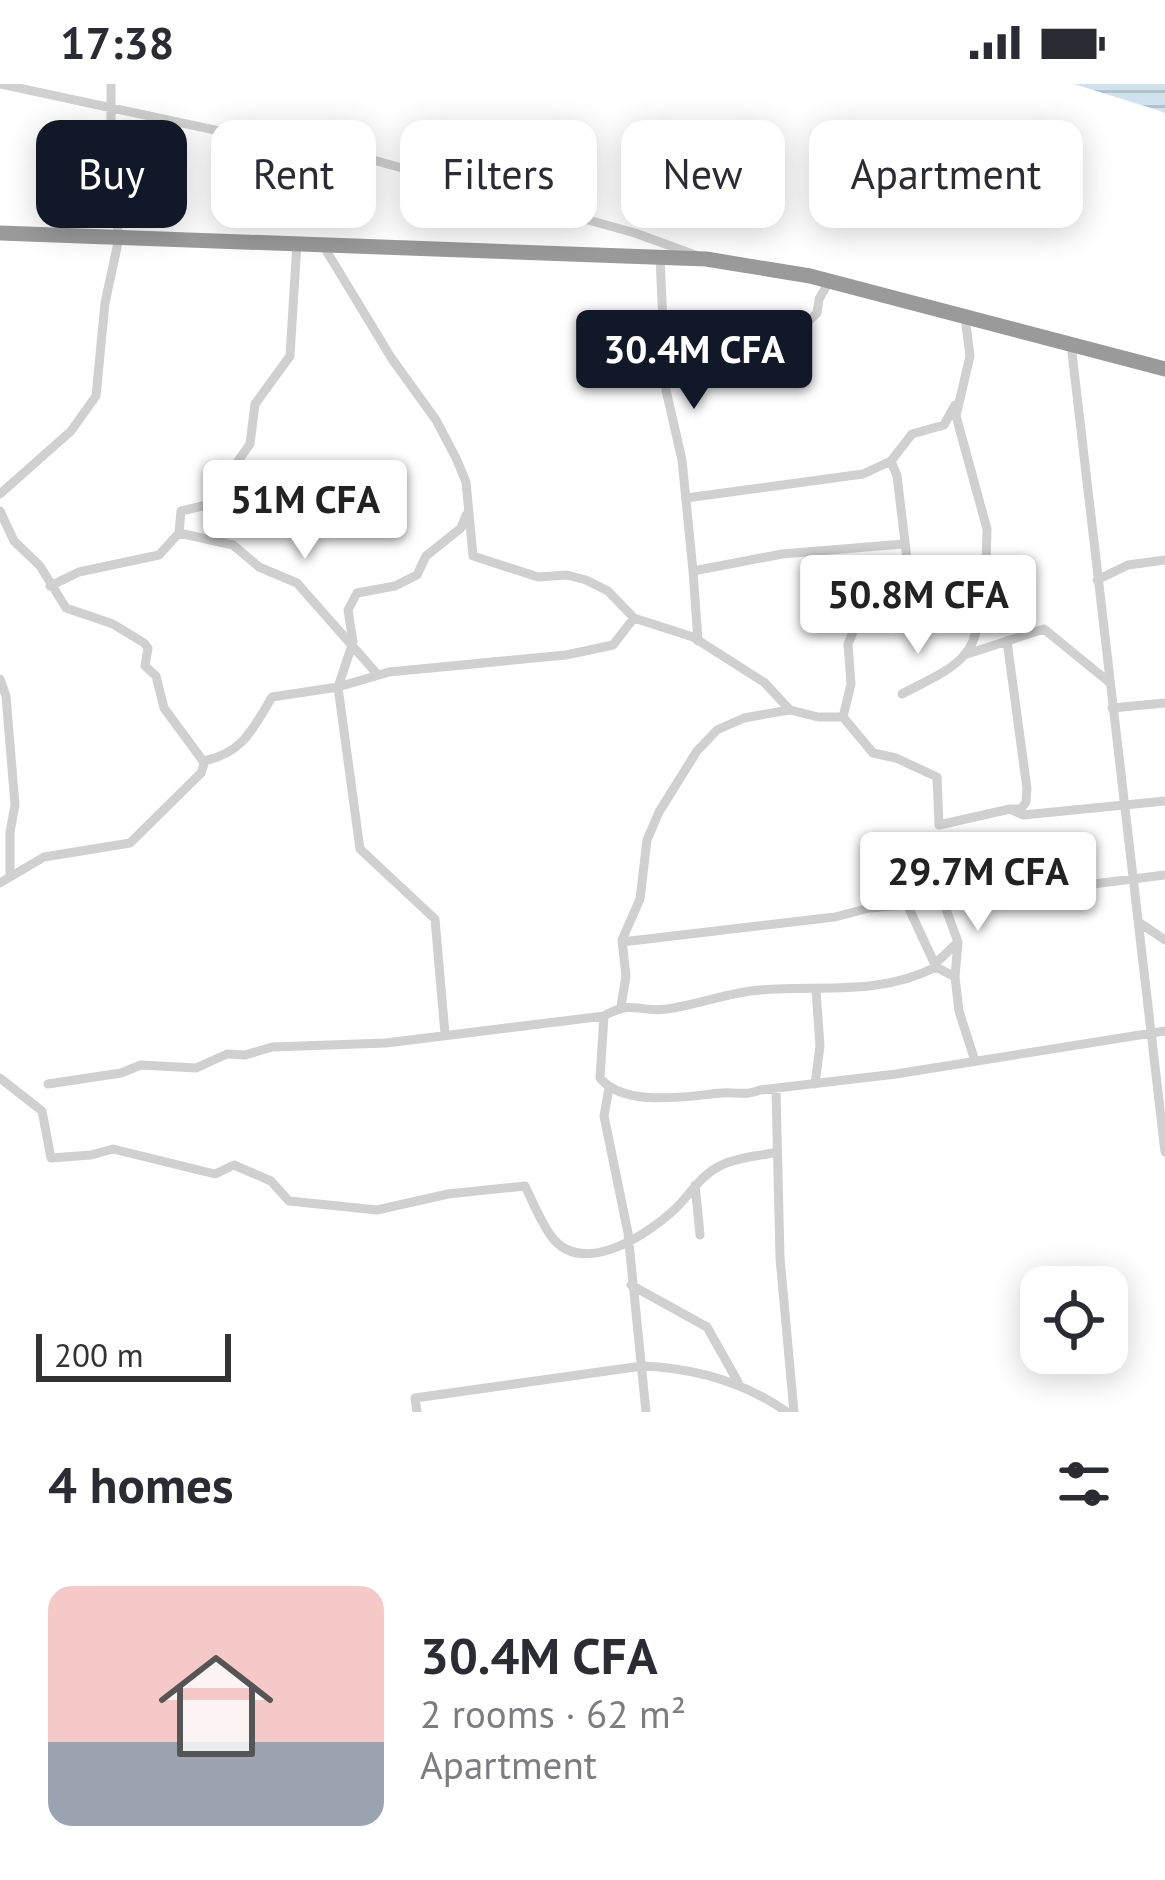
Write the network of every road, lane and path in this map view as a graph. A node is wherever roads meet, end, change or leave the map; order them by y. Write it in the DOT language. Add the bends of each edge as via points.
graph roads {
  1 [pos="0,84"];
  2 [pos="111,84"];
  3 [pos="109,105"];
  4 [pos="0,233"];
  5 [pos="119,238"];
  6 [pos="297,243"];
  7 [pos="322,244"];
  8 [pos="660,256"];
  9 [pos="706,259"];
  10 [pos="830,280"];
  11 [pos="965,317"];
  12 [pos="1071,344"];
  13 [pos="1165,369"];
  14 [pos="784,379"];
  15 [pos="958,400"];
  16 [pos="891,461"];
  17 [pos="0,494"];
  18 [pos="686,498"];
  19 [pos="469,510"];
  20 [pos="0,511"];
  21 [pos="179,533"];
  22 [pos="903,544"];
  23 [pos="1165,560"];
  24 [pos="693,571"];
  25 [pos="1097,580"];
  26 [pos="50,586"];
  27 [pos="634,618"];
  28 [pos="698,641"];
  29 [pos="1007,641"];
  30 [pos="352,648"];
  31 [pos="964,656"];
  32 [pos="378,675"];
  33 [pos="0,679"];
  34 [pos="1109,682"];
  35 [pos="338,688"];
  36 [pos="902,694"];
  37 [pos="1165,703"];
  38 [pos="1112,708"];
  39 [pos="790,710"];
  40 [pos="843,717"];
  41 [pos="204,764"];
  42 [pos="1165,801"];
  43 [pos="1123,803"];
  44 [pos="1010,809"];
  45 [pos="1165,874"];
  46 [pos="5,880"];
  47 [pos="1132,881"];
  48 [pos="943,901"];
  49 [pos="907,904"];
  50 [pos="1137,916"];
  51 [pos="1165,940"];
  52 [pos="622,942"];
  53 [pos="958,942"];
  54 [pos="935,966"];
  55 [pos="955,976"];
  56 [pos="816,990"];
  57 [pos="621,1006"];
  58 [pos="604,1016"];
  59 [pos="1165,1031"];
  60 [pos="1151,1033"];
  61 [pos="445,1034"];
  62 [pos="975,1061"];
  63 [pos="3,1083"];
  64 [pos="47,1084"];
  65 [pos="815,1084"];
  66 [pos="609,1088"];
  67 [pos="776,1090"];
  68 [pos="1162,1108"];
  69 [pos="777,1152"];
  70 [pos="1165,1152"];
  71 [pos="695,1185"];
  72 [pos="700,1235"];
  73 [pos="627,1245"];
  74 [pos="631,1285"];
  75 [pos="642,1366"];
  76 [pos="740,1384"];
  77 [pos="417,1412"];
  78 [pos="646,1412"];
  79 [pos="791,1412"];
  1 -- 3 [label="street"];
  2 -- 3 [label="street"];
  3 -- 5 [label="street"];
  3 -- 9 [label="street" via="341,151"];
  4 -- 5 [label="highway"];
  5 -- 6 [label="highway"];
  5 -- 17 [label="street" via="96,396 71,431"];
  6 -- 7 [label="highway"];
  6 -- 21 [label="street" via="290,356 255,404 250,444 207,505 182,511"];
  7 -- 8 [label="highway"];
  7 -- 19 [label="street" via="436,420 466,482"];
  8 -- 9 [label="highway"];
  8 -- 18 [label="street" via="666,390"];
  9 -- 10 [label="highway"];
  10 -- 11 [label="highway"];
  10 -- 14 [label="street" via="818,313 799,329"];
  11 -- 12 [label="highway"];
  11 -- 15 [label="street" via="970,356"];
  12 -- 13 [label="highway"];
  12 -- 25 [label="street"];
  15 -- 16 [label="street" via="944,425 912,434"];
  15 -- 31 [label="street" via="987,545 985,602 975,606 977,630"];
  16 -- 18 [label="street" via="863,474"];
  16 -- 22 [label="street"];
  18 -- 24 [label="street"];
  19 -- 27 [label="street" via="473,556 538,577 586,580"];
  19 -- 30 [label="street" via="416,575 357,593 348,610"];
  20 -- 26 [label="street"];
  21 -- 26 [label="street" via="159,555"];
  21 -- 30 [label="street" via="233,545 297,583"];
  22 -- 24 [label="street" via="770,555"];
  22 -- 40 [label="street" via="910,584 894,605 860,618 850,635"];
  23 -- 25 [label="street"];
  24 -- 28 [label="street"];
  25 -- 34 [label="street"];
  26 -- 35 [label="street" via="66,608 144,643 164,708 203,761 227,757 245,742 272,697"];
  27 -- 28 [label="street"];
  27 -- 32 [label="street" via="613,645 566,656"];
  28 -- 39 [label="street" via="765,683"];
  29 -- 31 [label="street"];
  29 -- 34 [label="street" via="1047,630"];
  29 -- 44 [label="street" via="1027,789 1027,802"];
  30 -- 32 [label="street"];
  30 -- 35 [label="street"];
  31 -- 36 [label="street"];
  32 -- 35 [label="street"];
  33 -- 46 [label="street" via="15,805"];
  34 -- 38 [label="street"];
  35 -- 61 [label="street" via="360,849 435,919"];
  37 -- 38 [label="street"];
  38 -- 43 [label="street"];
  39 -- 40 [label="street"];
  39 -- 52 [label="street" via="744,718 697,751 647,840 640,899"];
  40 -- 44 [label="street" via="873,754 937,777 939,825"];
  41 -- 46 [label="street" via="130,843 44,857"];
  42 -- 43 [label="street"];
  43 -- 44 [label="street" via="1023,815"];
  43 -- 47 [label="street"];
  45 -- 47 [label="street"];
  47 -- 48 [label="street"];
  47 -- 50 [label="street"];
  48 -- 49 [label="street"];
  48 -- 53 [label="street"];
  49 -- 52 [label="street"];
  49 -- 54 [label="street"];
  50 -- 51 [label="street"];
  50 -- 60 [label="street"];
  52 -- 57 [label="street"];
  53 -- 54 [label="street"];
  53 -- 55 [label="street"];
  54 -- 55 [label="street"];
  54 -- 56 [label="street" via="898,984"];
  55 -- 62 [label="street"];
  56 -- 57 [label="street" via="758,990 662,1010"];
  56 -- 65 [label="street"];
  57 -- 58 [label="street"];
  58 -- 61 [label="street"];
  58 -- 66 [label="street" via="600,1078"];
  59 -- 60 [label="street"];
  60 -- 62 [label="street"];
  60 -- 68 [label="street"];
  61 -- 64 [label="street" via="272,1047 196,1068 141,1065"];
  62 -- 65 [label="street"];
  63 -- 73 [label="street" via="42,1111 51,1158 113,1149 215,1174 234,1165 271,1181 289,1201 377,1210 524,1186 553,1239 569,1250"];
  65 -- 67 [label="street"];
  66 -- 67 [label="street" via="674,1101"];
  66 -- 73 [label="street" via="604,1116"];
  67 -- 69 [label="street"];
  68 -- 70 [label="street"];
  69 -- 71 [label="street" via="722,1164"];
  69 -- 79 [label="street"];
  71 -- 72 [label="street"];
  71 -- 73 [label="street"];
  73 -- 74 [label="street"];
  74 -- 75 [label="street"];
  74 -- 76 [label="street" via="707,1327"];
  75 -- 76 [label="street"];
  75 -- 77 [label="street" via="415,1398"];
  75 -- 78 [label="street"];
  76 -- 79 [label="street"];
}
